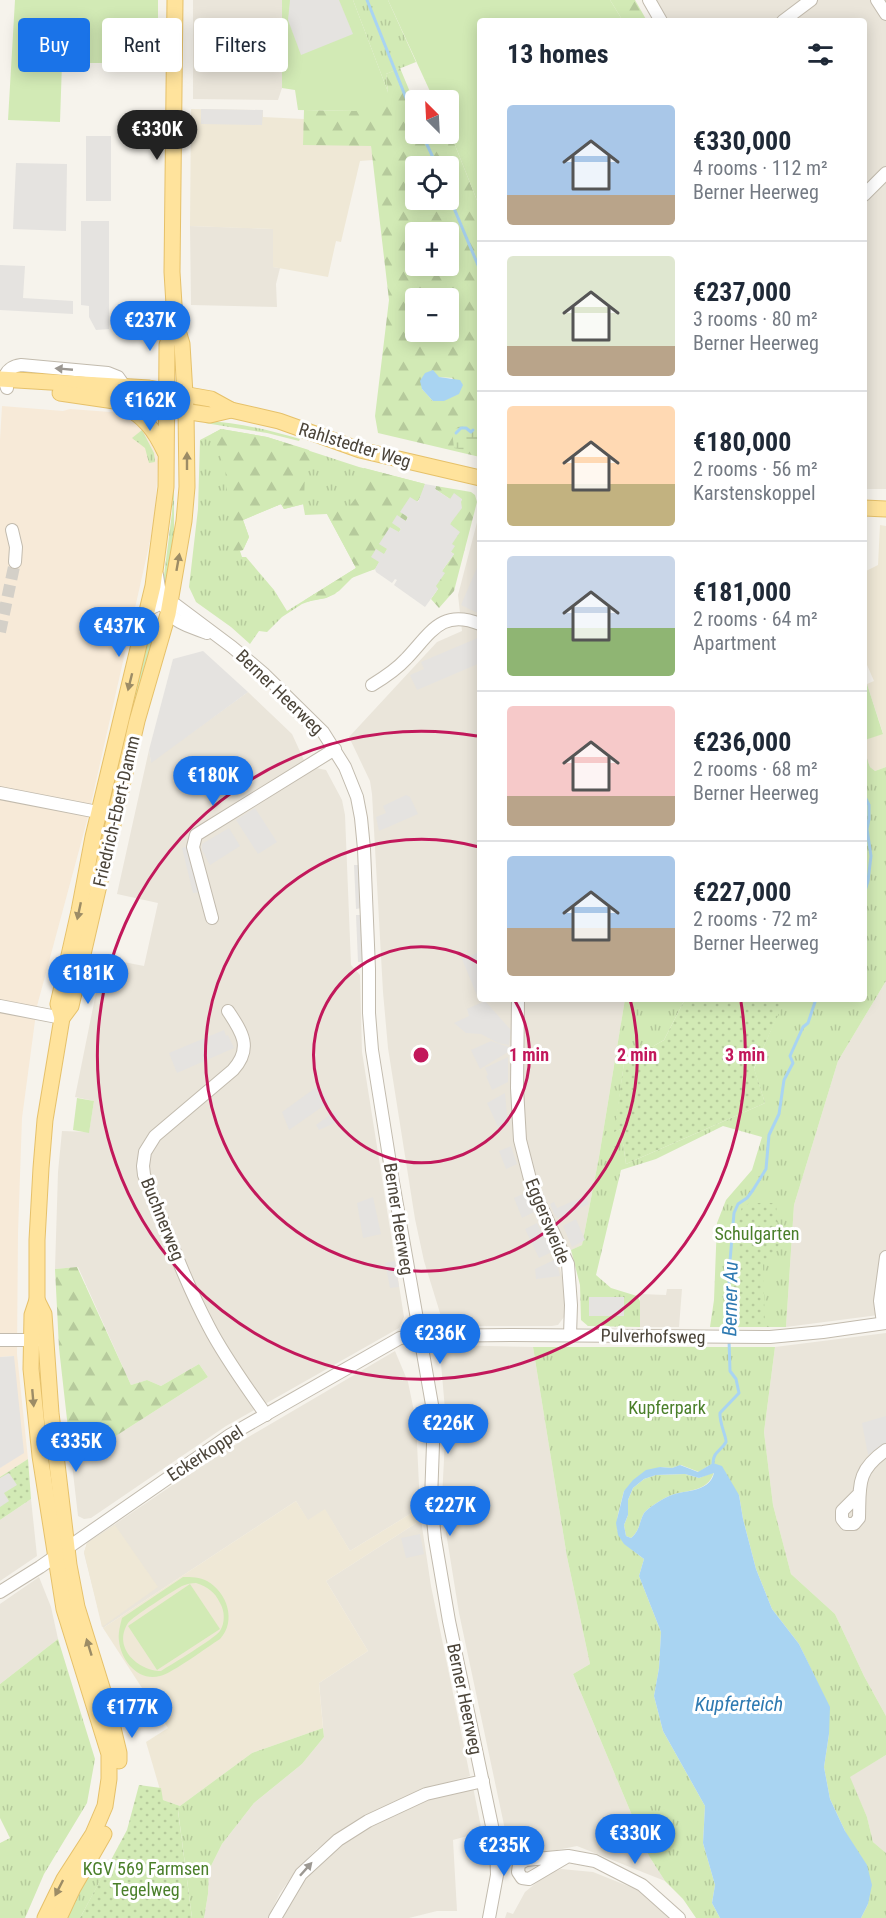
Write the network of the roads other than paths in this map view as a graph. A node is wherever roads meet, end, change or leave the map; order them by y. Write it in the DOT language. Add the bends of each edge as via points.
graph roads {
  1 [pos="175,0"];
  2 [pos="649,0"];
  3 [pos="811,0"];
  4 [pos="877,0"];
  5 [pos="886,14"];
  6 [pos="659,18"];
  7 [pos="787,18"];
  8 [pos="886,173"];
  9 [pos="867,192"];
  10 [pos="175,321"];
  11 [pos="3,383"];
  12 [pos="167,391"];
  13 [pos="185,394"];
  14 [pos="111,400"];
  15 [pos="167,408"];
  16 [pos="231,410"];
  17 [pos="186,411"];
  18 [pos="167,456"];
  19 [pos="477,477"];
  20 [pos="867,508"];
  21 [pos="886,509"];
  22 [pos="12,530"];
  23 [pos="15,562"];
  24 [pos="162,607"];
  25 [pos="477,623"];
  26 [pos="372,685"];
  27 [pos="335,749"];
  28 [pos="0,793"];
  29 [pos="107,814"];
  30 [pos="212,918"];
  31 [pos="518,1002"];
  32 [pos="0,1006"];
  33 [pos="228,1011"];
  34 [pos="62,1018"];
  35 [pos="886,1257"];
  36 [pos="884,1323"];
  37 [pos="570,1335"];
  38 [pos="420,1336"];
  39 [pos="0,1340"];
  40 [pos="38,1340"];
  41 [pos="266,1415"];
  42 [pos="886,1450"];
  43 [pos="858,1495"];
  44 [pos="49,1519"];
  45 [pos="66,1545"];
  46 [pos="0,1592"];
  47 [pos="483,1781"];
  48 [pos="568,1856"];
  49 [pos="45,1918"];
  50 [pos="59,1918"];
  51 [pos="275,1918"];
  52 [pos="489,1918"];
  53 [pos="679,1918"];
  1 -- 10 [label="main road"];
  2 -- 6 [label="street"];
  3 -- 7 [label="street"];
  4 -- 5 [label="street"];
  8 -- 9 [label="street"];
  10 -- 12 [label="main road" via="167,345"];
  10 -- 13 [label="main road" via="182,344"];
  12 -- 11 [label="main road, Rahlstedter Weg, one-way"];
  11 -- 14 [label="main road, Rahlstedter Weg"];
  12 -- 13 [label="main road, Rahlstedter Weg"];
  12 -- 15 [label="main road"];
  13 -- 16 [label="main road, Rahlstedter Weg" via="211,399"];
  13 -- 17 [label="main road"];
  14 -- 15 [label="main road, Rahlstedter Weg"];
  14 -- 18 [label="main road" via="140,415"];
  15 -- 17 [label="main road, Rahlstedter Weg"];
  15 -- 18 [label="main road"];
  16 -- 17 [label="main road, Rahlstedter Weg" via="210,415"];
  16 -- 19 [label="main road, Rahlstedter Weg" via="279,421 360,450"];
  24 -- 17 [label="main road, one-way" via="180,551 187,487"];
  18 -- 24 [label="main road" via="155,565"];
  20 -- 21 [label="main road"];
  22 -- 23 [label="street"];
  24 -- 27 [label="street, Berner Heerweg" via="185,611 252,662 311,718"];
  24 -- 29 [label="main road, Friedrich-Ebert-Damm"];
  25 -- 26 [label="street" via="458,618 439,624 392,673"];
  27 -- 30 [label="street" via="196,835 193,848"];
  27 -- 38 [label="street, Berner Heerweg" via="353,785 361,818 369,1024"];
  28 -- 29 [label="street"];
  29 -- 34 [label="main road, Friedrich-Ebert-Damm" via="71,1006"];
  31 -- 37 [label="street, Eggersweide" via="520,1140 532,1187 568,1264"];
  32 -- 34 [label="street"];
  33 -- 41 [label="street, Buchnerweg" via="244,1039 241,1061 155,1136 142,1166 208,1325"];
  34 -- 40 [label="main road, Friedrich-Ebert-Damm" via="41,1168 37,1300 32,1315"];
  35 -- 36 [label="street" via="880,1300"];
  36 -- 37 [label="street, Pulverhofsweg" via="798,1335"];
  37 -- 38 [label="street, Pulverhofsweg"];
  38 -- 41 [label="street, Eckerkoppel" via="395,1340"];
  38 -- 47 [label="street, Berner Heerweg" via="434,1416 431,1500 438,1560"];
  39 -- 40 [label="street"];
  40 -- 44 [label="main road, Friedrich-Ebert-Damm, one-way" via="34,1405"];
  40 -- 45 [label="main road, Friedrich-Ebert-Damm" via="51,1413"];
  41 -- 45 [label="street, Eckerkoppel"];
  42 -- 43 [label="street" via="865,1469"];
  44 -- 45 [label="main road"];
  44 -- 45 [label="main road, Friedrich-Ebert-Damm"];
  45 -- 46 [label="street, Eckerkoppel"];
  45 -- 49 [label="main road, Friedrich-Ebert-Damm, one-way" via="64,1609 109,1754 109,1779 105,1806 93,1834 63,1879"];
  50 -- 45 [label="main road, Friedrich-Ebert-Damm, one-way" via="102,1838 114,1808 119,1780 119,1753 77,1607"];
  51 -- 47 [label="street, one-way" via="301,1874 338,1840 426,1794"];
  47 -- 52 [label="street, Berner Heerweg" via="497,1852"];
  48 -- 53 [label="street" via="595,1861 642,1885"];
}
